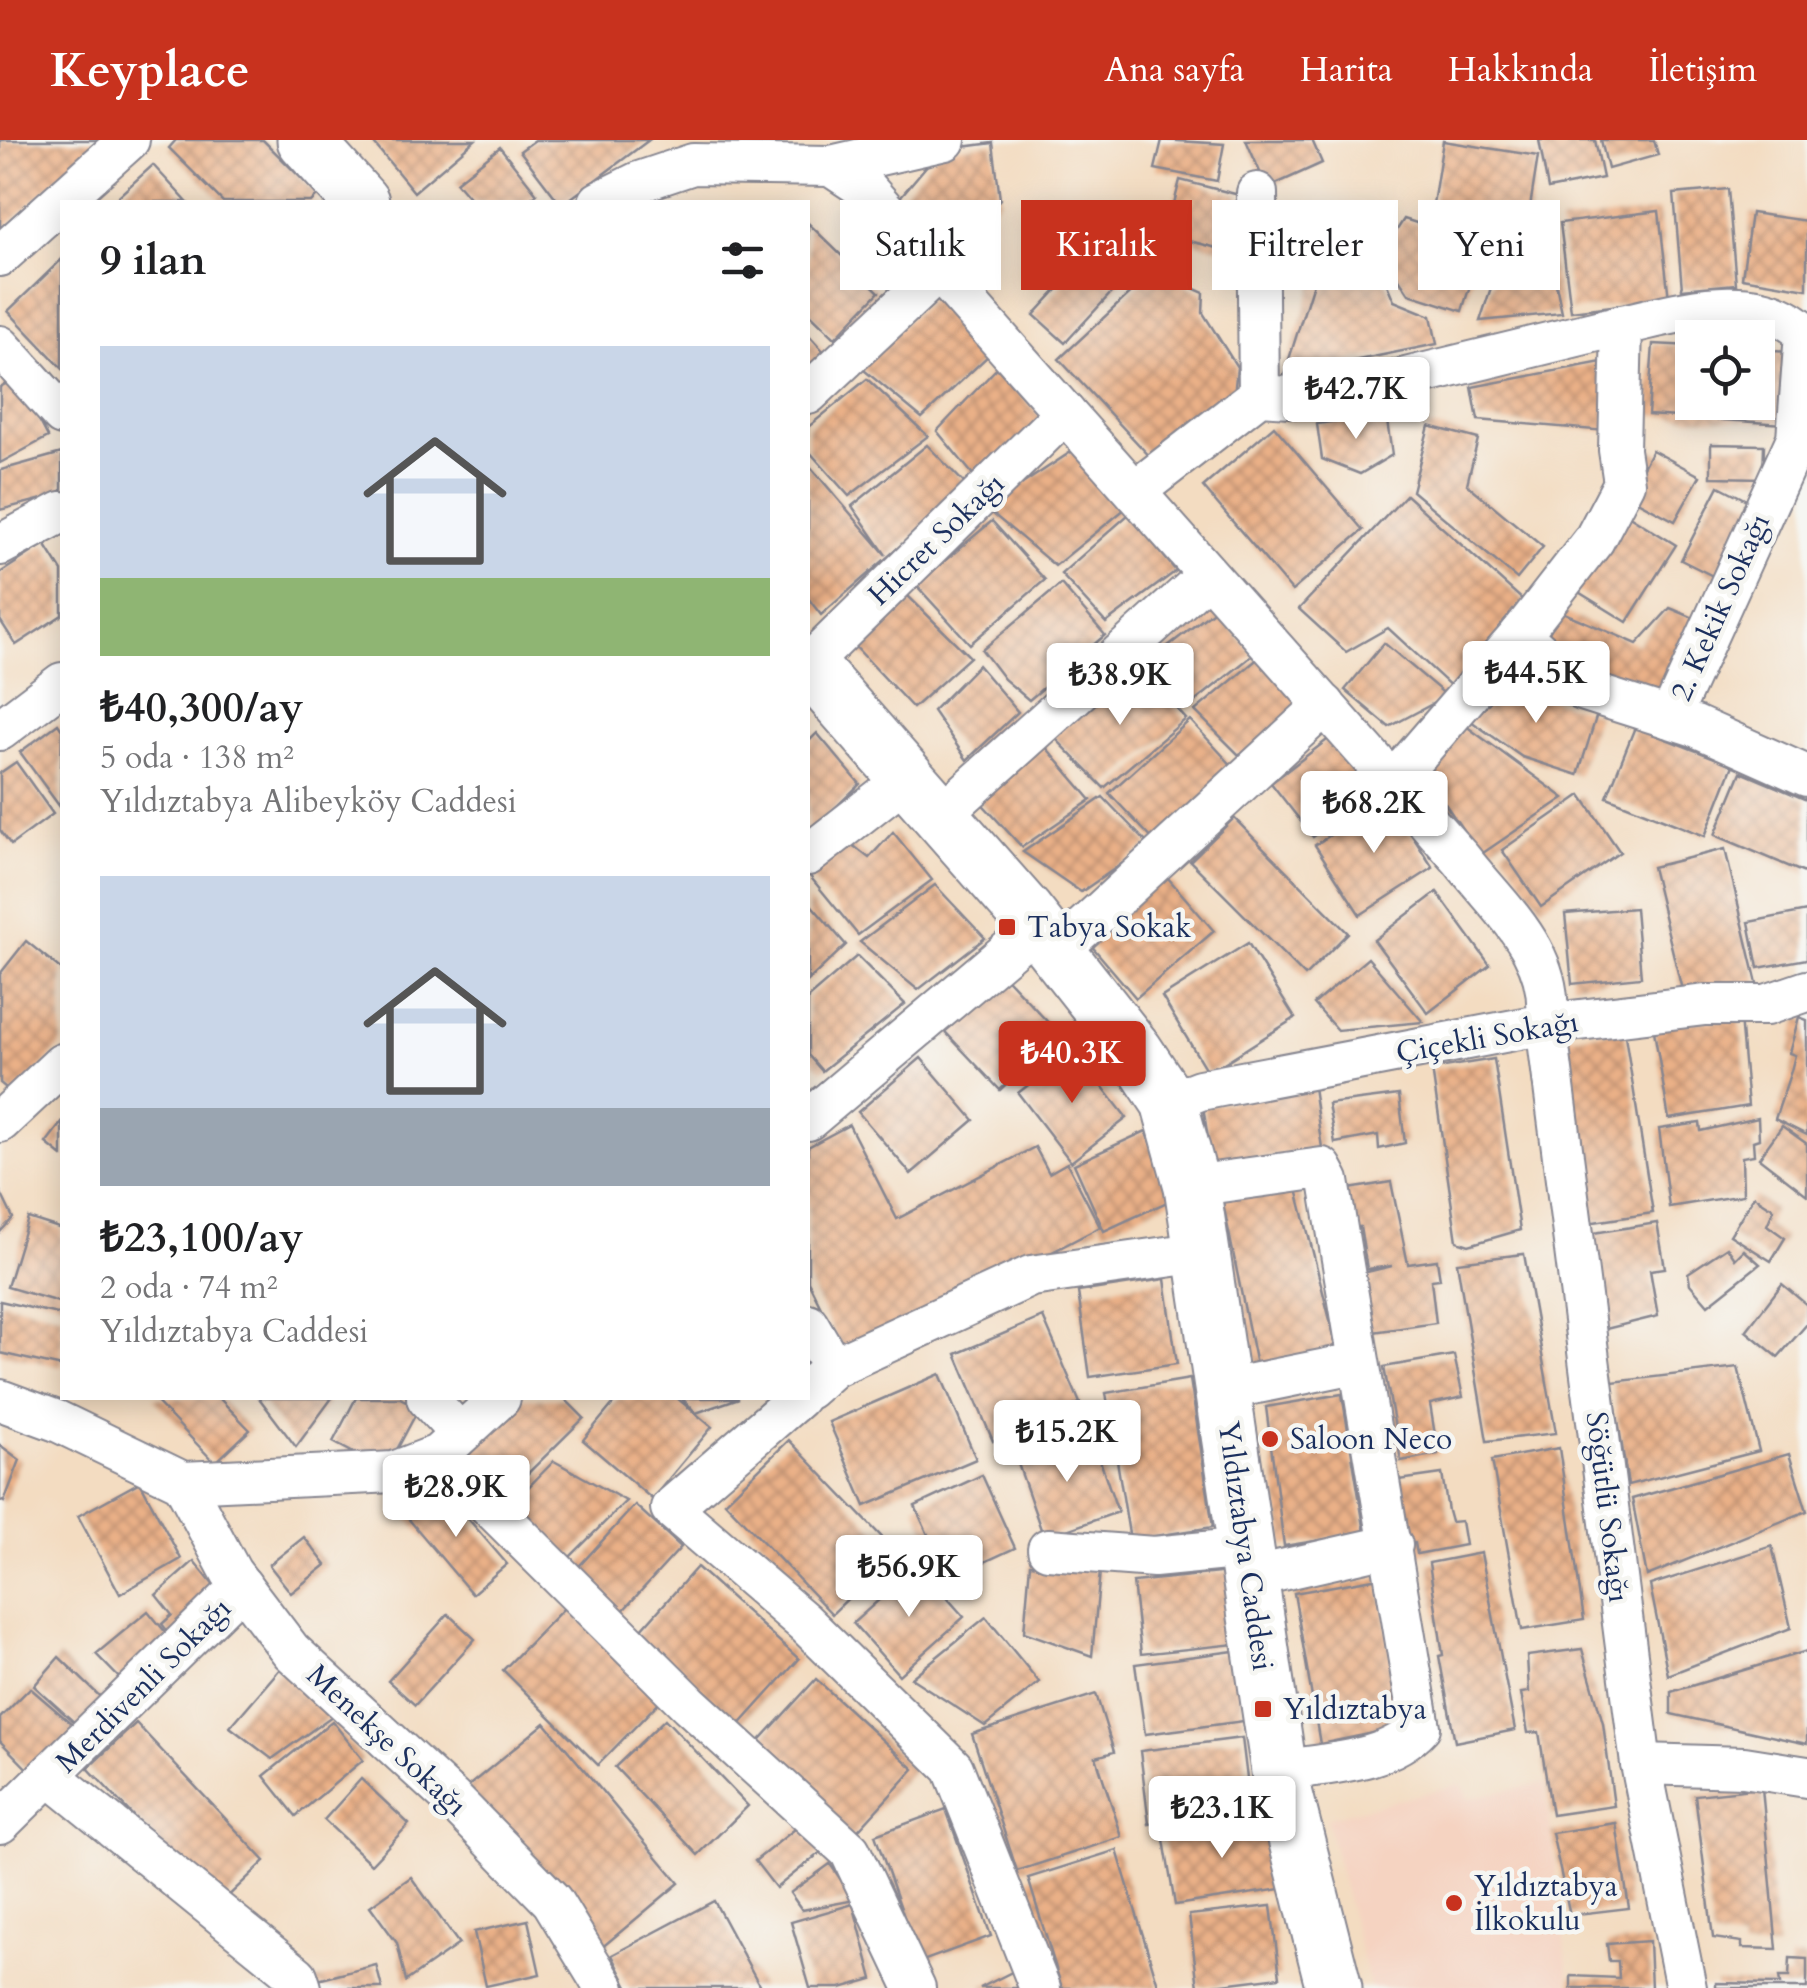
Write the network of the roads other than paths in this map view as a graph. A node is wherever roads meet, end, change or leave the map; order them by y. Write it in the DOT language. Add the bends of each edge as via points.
graph roads {
  1 [pos="130,140"];
  2 [pos="304,140"];
  3 [pos="945,140"];
  4 [pos="691,152"];
  5 [pos="831,166"];
  6 [pos="1257,194"];
  7 [pos="63,200"];
  8 [pos="359,200"];
  9 [pos="603,200"];
  10 [pos="876,200"];
  11 [pos="60,202"];
  12 [pos="0,256"];
  13 [pos="919,290"];
  14 [pos="956,290"];
  15 [pos="1622,325"];
  16 [pos="0,346"];
  17 [pos="810,392"];
  18 [pos="1258,395"];
  19 [pos="60,413"];
  20 [pos="1065,413"];
  21 [pos="1136,491"];
  22 [pos="60,513"];
  23 [pos="0,545"];
  24 [pos="1208,574"];
  25 [pos="1520,635"];
  26 [pos="810,664"];
  27 [pos="810,668"];
  28 [pos="60,685"];
  29 [pos="1324,705"];
  30 [pos="1670,718"];
  31 [pos="0,730"];
  32 [pos="1807,776"];
  33 [pos="1393,782"];
  34 [pos="925,796"];
  35 [pos="810,854"];
  36 [pos="1048,939"];
  37 [pos="1807,990"];
  38 [pos="1546,1024"];
  39 [pos="60,1066"];
  40 [pos="1169,1102"];
  41 [pos="810,1118"];
  42 [pos="0,1122"];
  43 [pos="1192,1186"];
  44 [pos="1202,1252"];
  45 [pos="810,1333"];
  46 [pos="1356,1363"];
  47 [pos="820,1378"];
  48 [pos="1223,1390"];
  49 [pos="0,1400"];
  50 [pos="428,1400"];
  51 [pos="498,1400"];
  52 [pos="796,1400"];
  53 [pos="80,1413"];
  54 [pos="449,1444"];
  55 [pos="183,1482"];
  56 [pos="1392,1545"];
  57 [pos="1048,1549"];
  58 [pos="1248,1562"];
  59 [pos="242,1586"];
  60 [pos="1641,1764"];
  61 [pos="1280,1771"];
  62 [pos="1807,1776"];
  63 [pos="50,1778"];
  64 [pos="0,1824"];
  65 [pos="301,1988"];
  66 [pos="605,1988"];
  67 [pos="916,1988"];
  68 [pos="1040,1988"];
  69 [pos="1334,1988"];
  70 [pos="1686,1988"];
  1 -- 7 [label="street"];
  2 -- 8 [label="main road"];
  3 -- 5 [label="street"];
  4 -- 5 [label="street"];
  4 -- 9 [label="street"];
  5 -- 10 [label="street, Söğütlü Sokağı"];
  6 -- 18 [label="street"];
  11 -- 12 [label="street"];
  13 -- 17 [label="street"];
  14 -- 20 [label="street, Söğütlü Sokağı"];
  15 -- 18 [label="street" via="1320,399"];
  15 -- 25 [label="street" via="1624,483 1594,540"];
  15 -- 30 [label="street, 2. Kekik Sokağı" via="1722,306 1794,322 1804,333 1798,438"];
  16 -- 19 [label="street"];
  18 -- 21 [label="street"];
  20 -- 21 [label="street, Söğütlü Sokağı"];
  20 -- 26 [label="street, Hicret Sokağı"];
  21 -- 24 [label="street, Söğütlü Sokağı"];
  22 -- 23 [label="street"];
  24 -- 29 [label="street, Söğütlü Sokağı"];
  24 -- 34 [label="street"];
  25 -- 30 [label="street" via="1582,690"];
  25 -- 33 [label="street"];
  27 -- 34 [label="main road"];
  28 -- 31 [label="street"];
  29 -- 33 [label="street, Söğütlü Sokağı"];
  29 -- 36 [label="street"];
  30 -- 32 [label="street"];
  33 -- 38 [label="street, Söğütlü Sokağı" via="1541,960 1550,1000"];
  34 -- 35 [label="street"];
  34 -- 36 [label="main road"];
  36 -- 40 [label="main road"];
  36 -- 41 [label="street"];
  37 -- 38 [label="street, Çiçekli Sokağı" via="1766,1005 1705,1005"];
  38 -- 40 [label="street, Çiçekli Sokağı" via="1200,1090"];
  38 -- 60 [label="street, Söğütlü Sokağı"];
  39 -- 42 [label="street"];
  40 -- 43 [label="main road, Yıldıztabya Caddesi"];
  43 -- 44 [label="main road, Yıldıztabya Caddesi"];
  43 -- 46 [label="street" via="1322,1168"];
  44 -- 47 [label="street" via="1031,1276"];
  44 -- 48 [label="main road, Yıldıztabya Caddesi"];
  45 -- 47 [label="street"];
  46 -- 48 [label="street"];
  46 -- 56 [label="street"];
  48 -- 58 [label="main road, Yıldıztabya Caddesi"];
  49 -- 53 [label="street"];
  50 -- 54 [label="street"];
  51 -- 54 [label="street"];
  52 -- 68 [label="street" via="671,1508 804,1622 953,1768"];
  53 -- 55 [label="street"];
  54 -- 55 [label="street" via="394,1472"];
  54 -- 67 [label="street" via="689,1704 850,1851"];
  55 -- 59 [label="street, Menekşe Sokağı"];
  56 -- 58 [label="street"];
  56 -- 61 [label="street" via="1420,1727 1379,1754"];
  57 -- 58 [label="street"];
  58 -- 61 [label="main road, Yıldıztabya Caddesi"];
  59 -- 63 [label="street, Merdivenli Sokağı"];
  59 -- 66 [label="street, Menekşe Sokağı" via="291,1651 552,1900"];
  60 -- 62 [label="street"];
  60 -- 70 [label="street, Söğütlü Sokağı"];
  61 -- 69 [label="main road, Yıldıztabya Caddesi"];
  63 -- 64 [label="street, Merdivenli Sokağı"];
  63 -- 65 [label="street" via="297,1976"];
}
